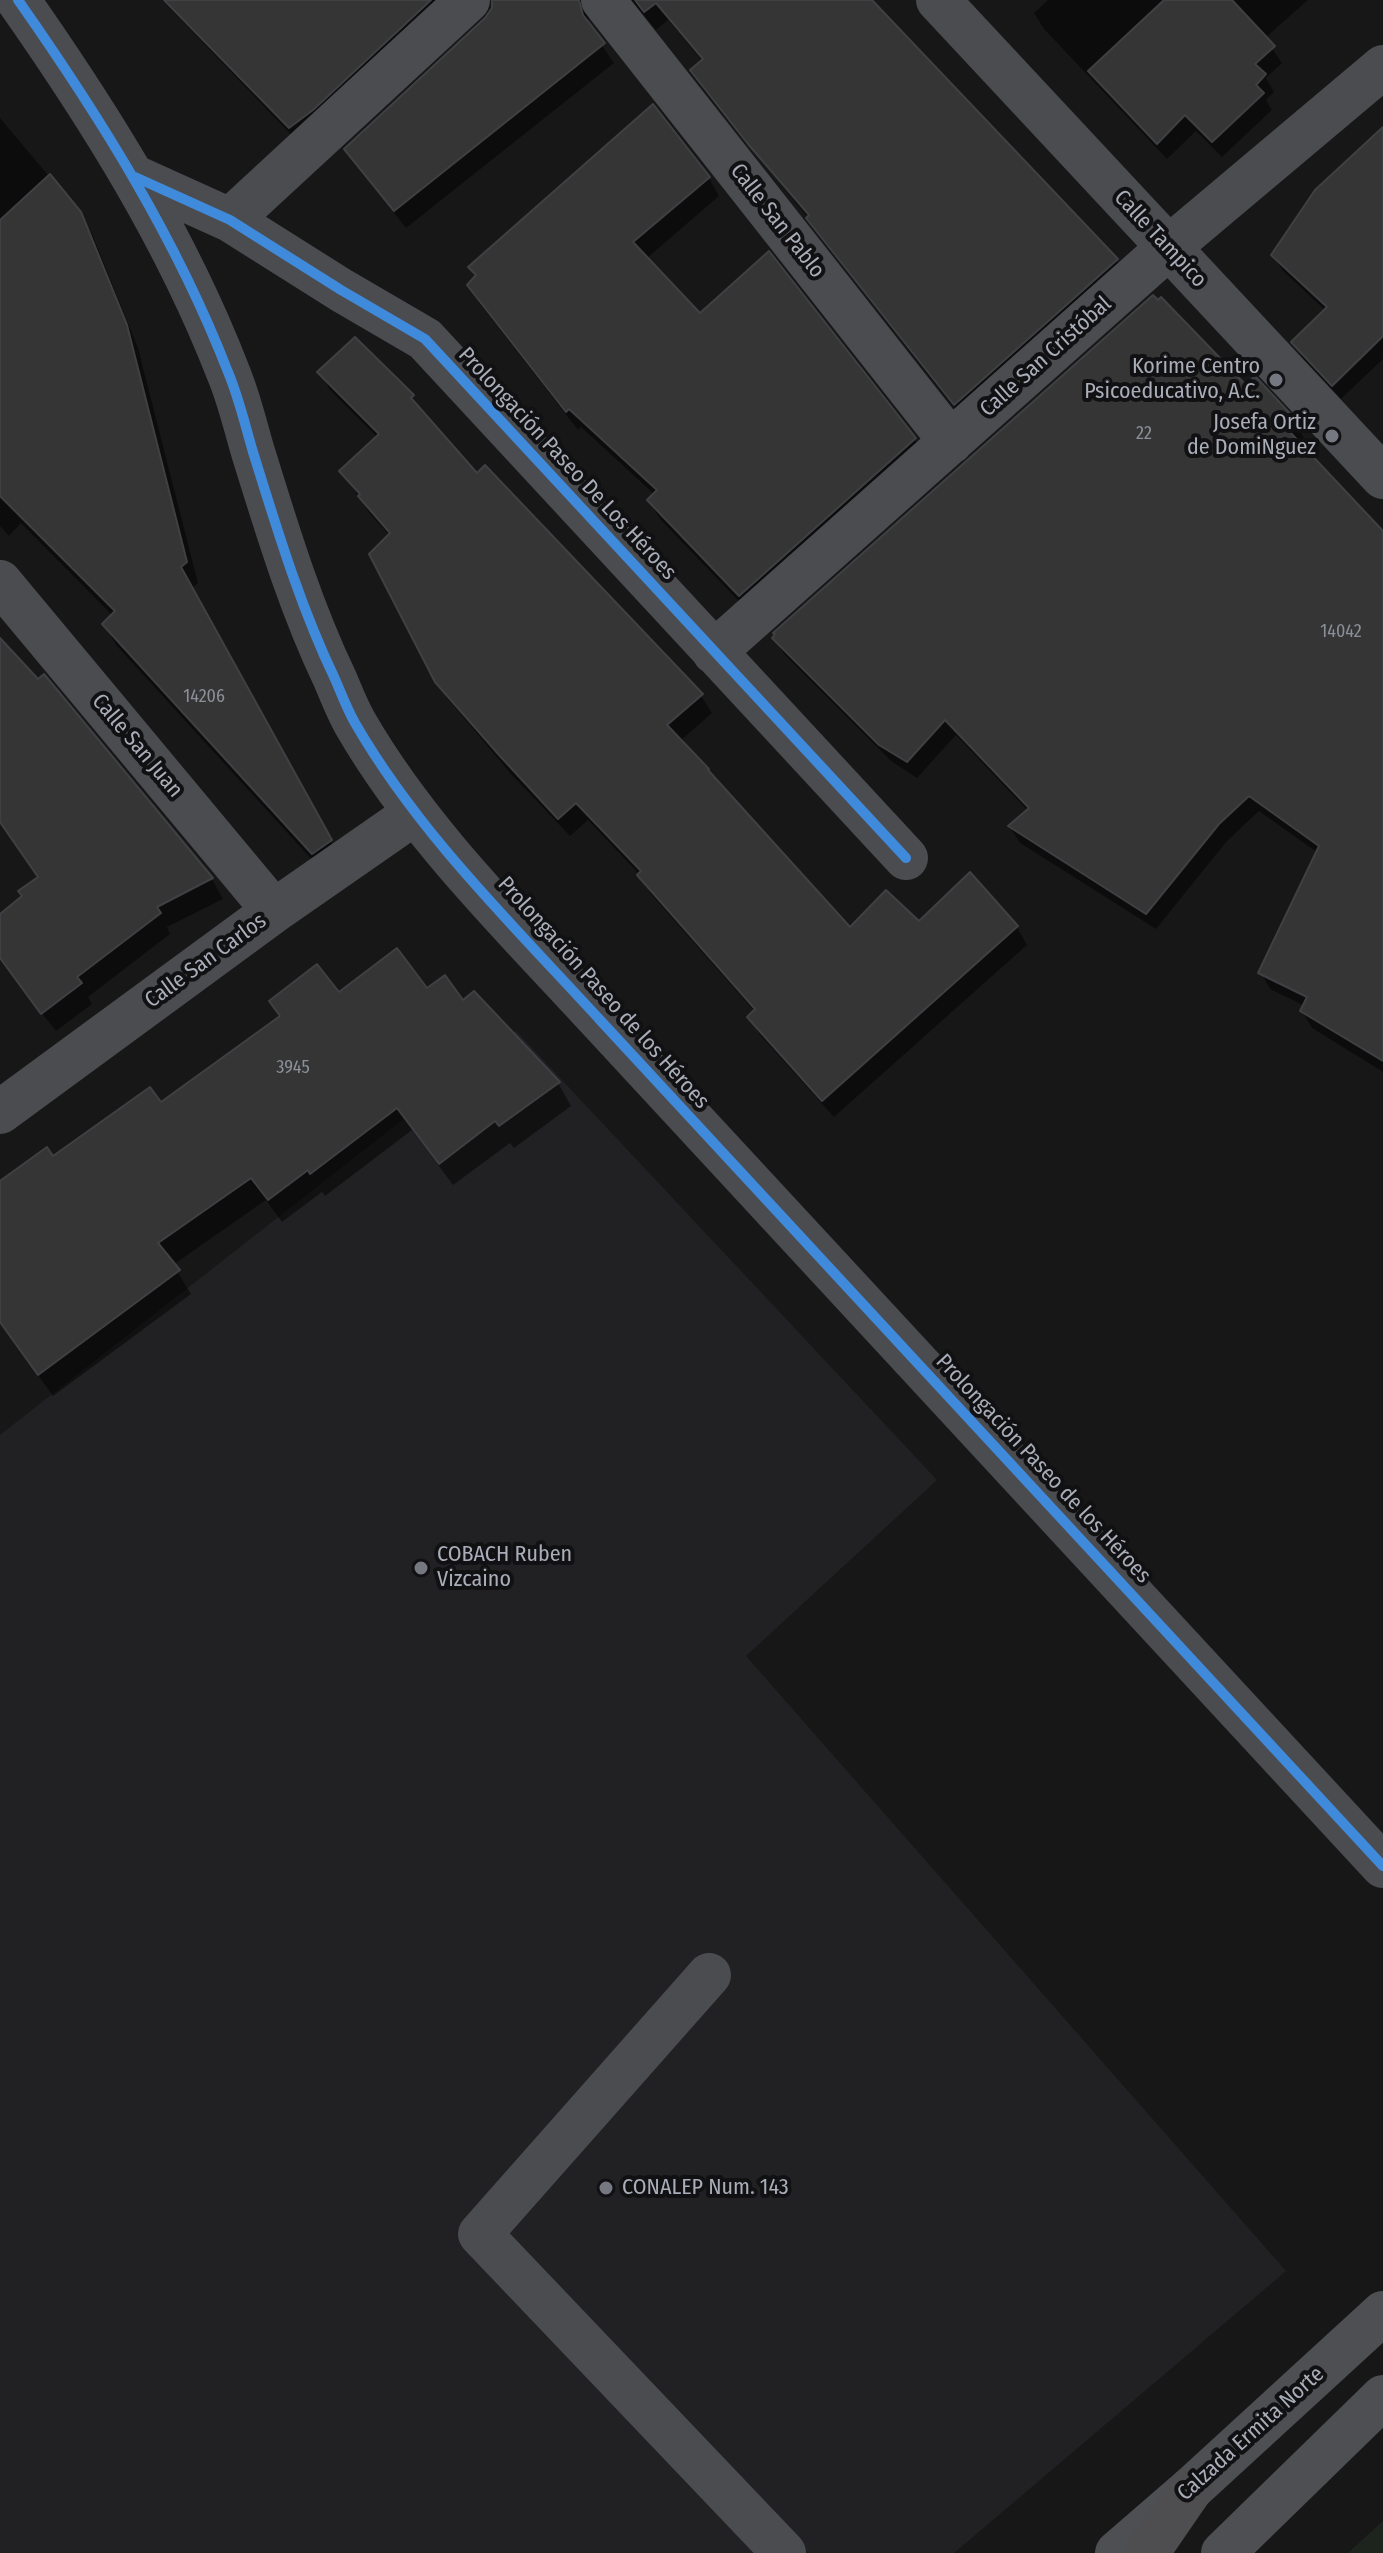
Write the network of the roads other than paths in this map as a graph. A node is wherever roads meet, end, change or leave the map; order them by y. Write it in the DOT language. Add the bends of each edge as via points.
graph roads {
  1 [pos="18,0"];
  2 [pos="468,0"];
  3 [pos="603,0"];
  4 [pos="938,0"];
  5 [pos="1383,67"];
  6 [pos="135,177"];
  7 [pos="230,220"];
  8 [pos="1168,248"];
  9 [pos="951,442"];
  10 [pos="1383,477"];
  11 [pos="0,582"];
  12 [pos="714,652"];
  13 [pos="415,813"];
  14 [pos="906,858"];
  15 [pos="274,911"];
  16 [pos="0,1112"];
  17 [pos="1383,1866"];
  18 [pos="709,1975"];
  19 [pos="1383,2313"];
  20 [pos="1383,2397"];
  21 [pos="1191,2489"];
  22 [pos="784,2553"];
  23 [pos="1117,2553"];
  24 [pos="1147,2553"];
  25 [pos="1223,2553"];
  1 -- 6 [label="street, Prolongación Paseo de los Héroes"];
  2 -- 7 [label="street"];
  3 -- 9 [label="street, Calle San Pablo"];
  4 -- 8 [label="street, Calle Tampico"];
  5 -- 8 [label="street, Calle San Cristóbal"];
  6 -- 7 [label="street, Prolongación Paseo De Los Héroes"];
  6 -- 13 [label="street, Prolongación Paseo de los Héroes" via="229,373 316,638 355,722"];
  7 -- 12 [label="street, Prolongación Paseo De Los Héroes" via="425,339"];
  8 -- 9 [label="street, Calle San Cristóbal"];
  8 -- 10 [label="street, Calle Tampico"];
  9 -- 12 [label="street, Calle San Cristóbal"];
  11 -- 15 [label="street, Calle San Juan"];
  12 -- 14 [label="street, Prolongación Paseo De Los Héroes"];
  13 -- 15 [label="street, Calle San Carlos"];
  13 -- 17 [label="street, Prolongación Paseo de los Héroes"];
  15 -- 16 [label="street, Calle San Carlos"];
  18 -- 22 [label="street" via="480,2234"];
  19 -- 21 [label="main road, Calzada Ermita Norte"];
  20 -- 25 [label="main road"];
  21 -- 23 [label="main road, Calzada Ermita Norte"];
  21 -- 24 [label="highway"];
}
